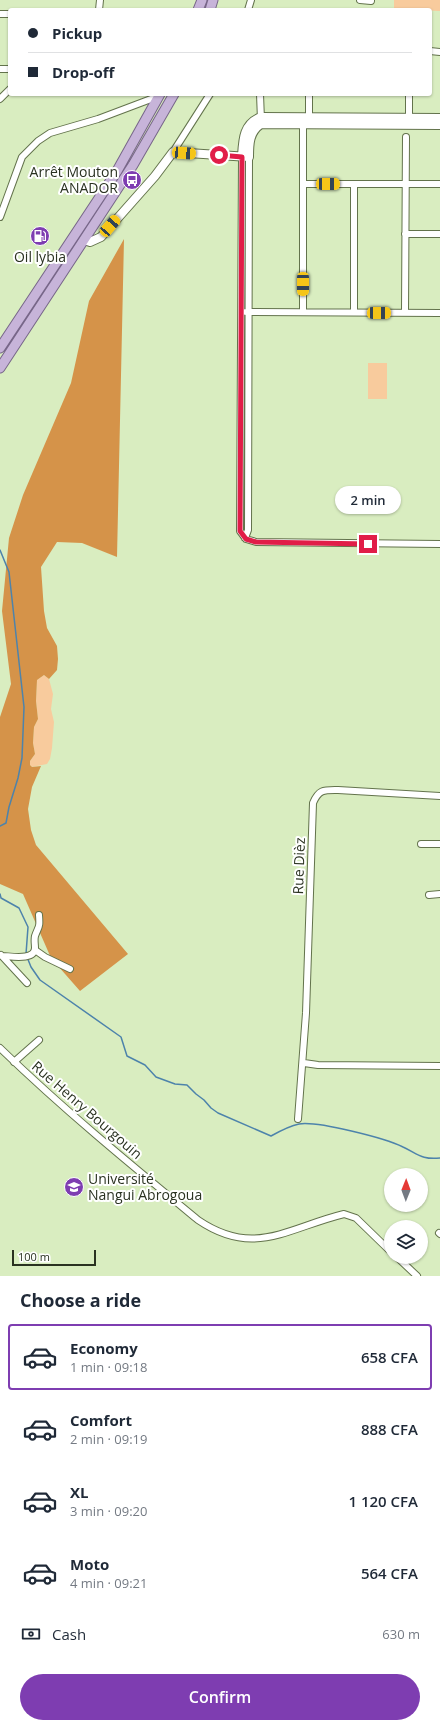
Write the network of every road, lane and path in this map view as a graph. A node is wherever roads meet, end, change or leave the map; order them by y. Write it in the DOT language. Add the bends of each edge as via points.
graph roads {
  1 [pos="360,0"];
  2 [pos="371,1"];
  3 [pos="8,91"];
  4 [pos="157,96"];
  5 [pos="159,96"];
  6 [pos="173,96"];
  7 [pos="209,96"];
  8 [pos="260,96"];
  9 [pos="309,96"];
  10 [pos="409,96"];
  11 [pos="0,99"];
  12 [pos="409,117"];
  13 [pos="440,118"];
  14 [pos="261,120"];
  15 [pos="306,121"];
  16 [pos="440,125"];
  17 [pos="406,137"];
  18 [pos="173,152"];
  19 [pos="245,157"];
  20 [pos="303,184"];
  21 [pos="354,184"];
  22 [pos="406,184"];
  23 [pos="440,184"];
  24 [pos="0,216"];
  25 [pos="405,234"];
  26 [pos="440,234"];
  27 [pos="84,240"];
  28 [pos="240,312"];
  29 [pos="249,312"];
  30 [pos="302,312"];
  31 [pos="354,312"];
  32 [pos="405,313"];
  33 [pos="440,313"];
  34 [pos="0,348"];
  35 [pos="0,368"];
  36 [pos="245,538"];
  37 [pos="440,544"];
  38 [pos="440,796"];
  39 [pos="421,844"];
  40 [pos="440,844"];
  41 [pos="440,894"];
  42 [pos="429,895"];
  43 [pos="39,915"];
  44 [pos="35,951"];
  45 [pos="1,955"];
  46 [pos="70,969"];
  47 [pos="26,983"];
  48 [pos="39,1040"];
  49 [pos="0,1048"];
  50 [pos="14,1062"];
  51 [pos="304,1063"];
  52 [pos="440,1066"];
  53 [pos="298,1119"];
  54 [pos="384,1245"];
  55 [pos="404,1264"];
  56 [pos="417,1276"];
  1 -- 2 [label="street"];
  3 -- 11 [label="street"];
  4 -- 24 [label="street" via="98,119 50,133 38,141 22,157"];
  5 -- 34 [label="main road" via="117,171"];
  6 -- 27 [label="main road" via="133,165"];
  7 -- 18 [label="street"];
  8 -- 14 [label="street"];
  9 -- 15 [label="street"];
  10 -- 12 [label="street"];
  12 -- 13 [label="main road"];
  12 -- 15 [label="main road"];
  14 -- 15 [label="main road"];
  14 -- 19 [label="main road" via="254,120 244,134"];
  15 -- 16 [label="main road"];
  15 -- 20 [label="street"];
  17 -- 22 [label="street"];
  18 -- 19 [label="main road"];
  18 -- 27 [label="main road" via="101,237 90,242"];
  19 -- 28 [label="street"];
  19 -- 29 [label="street"];
  20 -- 21 [label="street"];
  20 -- 30 [label="street"];
  21 -- 22 [label="street"];
  21 -- 31 [label="street"];
  22 -- 23 [label="street"];
  22 -- 25 [label="street"];
  25 -- 26 [label="street"];
  25 -- 32 [label="street"];
  27 -- 35 [label="main road"];
  28 -- 29 [label="street"];
  28 -- 36 [label="street" via="240,531"];
  29 -- 30 [label="street"];
  29 -- 36 [label="street" via="248,530"];
  30 -- 31 [label="street"];
  31 -- 32 [label="street"];
  32 -- 33 [label="street"];
  36 -- 37 [label="street" via="256,542"];
  38 -- 51 [label="street, Rue Dièz" via="338,790 324,790 317,794 313,803"];
  39 -- 40 [label="street"];
  41 -- 42 [label="street"];
  43 -- 44 [label="street" via="40,927 35,937"];
  44 -- 45 [label="street" via="26,958"];
  44 -- 46 [label="street"];
  45 -- 47 [label="street"];
  48 -- 50 [label="street"];
  49 -- 50 [label="street, Rue Henry Bourgouin"];
  50 -- 54 [label="street, Rue Henry Bourgouin" via="165,1193 215,1231 244,1239 263,1239 344,1214 356,1218"];
  51 -- 52 [label="street"];
  51 -- 53 [label="street"];
  55 -- 56 [label="street"];
}
